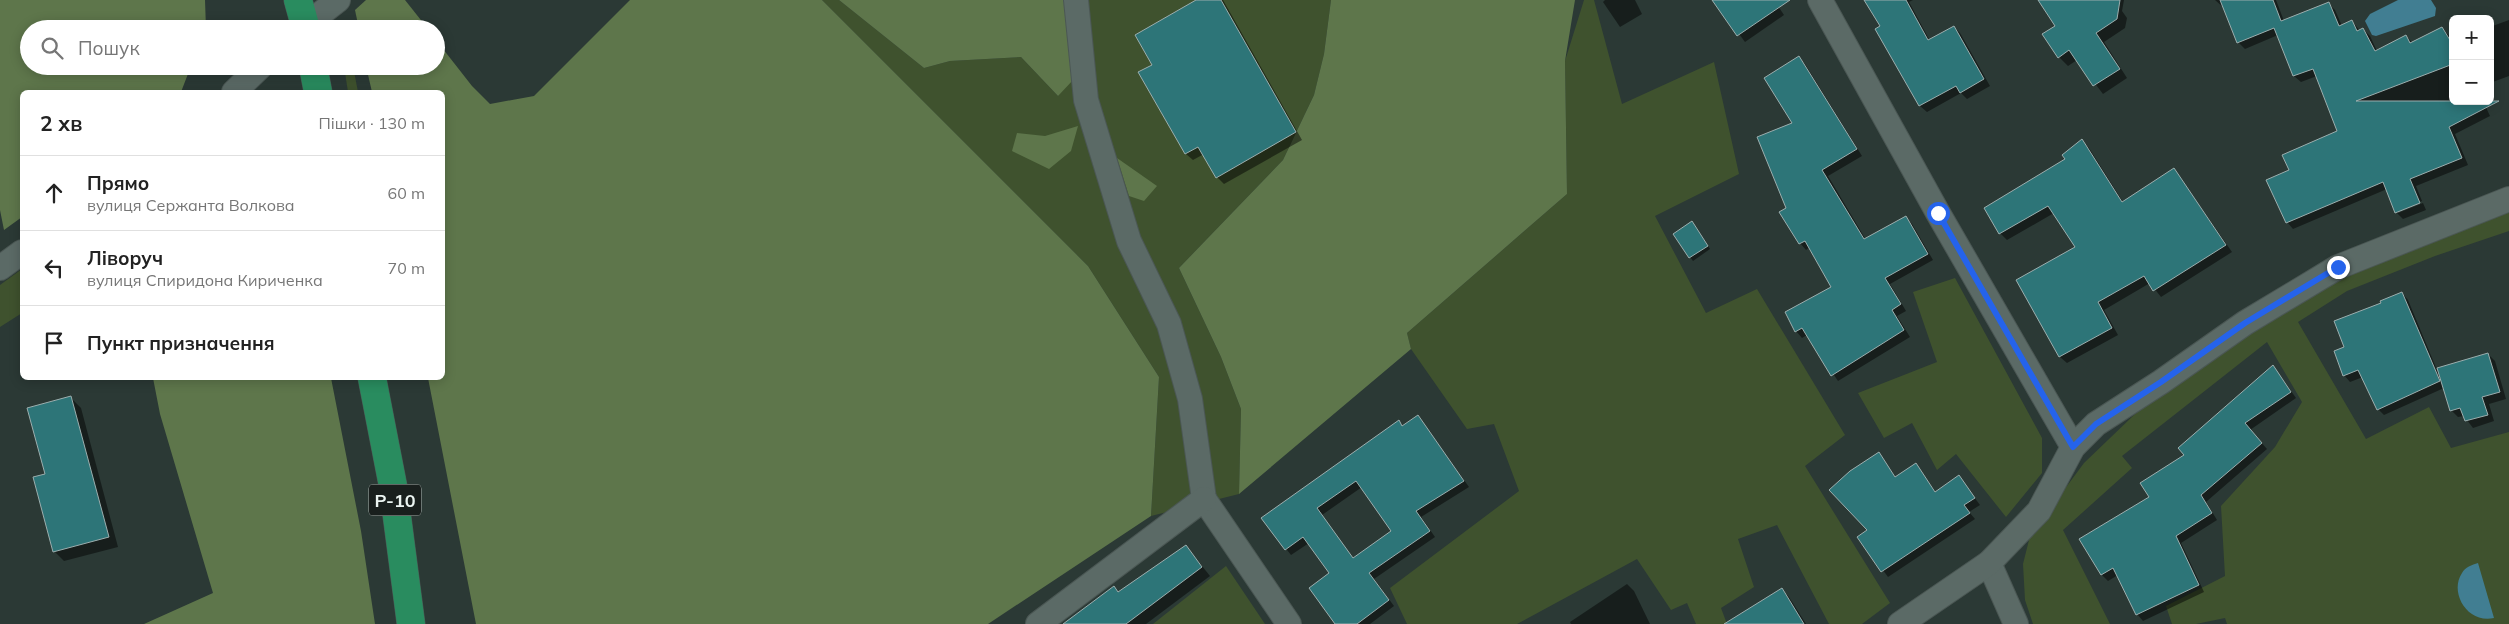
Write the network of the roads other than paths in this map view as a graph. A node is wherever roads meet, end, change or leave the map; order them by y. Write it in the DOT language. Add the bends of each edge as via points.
graph roads {
  1 [pos="338,0"];
  2 [pos="1076,0"];
  3 [pos="1820,0"];
  4 [pos="304,20"];
  5 [pos="252,75"];
  6 [pos="315,75"];
  7 [pos="236,90"];
  8 [pos="318,90"];
  9 [pos="2509,199"];
  10 [pos="20,253"];
  11 [pos="0,268"];
  12 [pos="372,380"];
  13 [pos="2073,447"];
  14 [pos="1204,499"];
  15 [pos="1989,563"];
  16 [pos="410,624"];
  17 [pos="1038,624"];
  18 [pos="1289,624"];
  19 [pos="1900,624"];
  20 [pos="2016,624"];
  1 -- 4 [label="street"];
  2 -- 14 [label="street" via="1086,100 1129,241 1169,324 1190,399"];
  3 -- 13 [label="street"];
  5 -- 7 [label="street"];
  6 -- 8 [label="main road"];
  9 -- 13 [label="street" via="2338,267 2245,323 2096,424"];
  10 -- 11 [label="street"];
  12 -- 16 [label="main road, Р-10" via="393,486"];
  13 -- 15 [label="street" via="2039,511"];
  14 -- 17 [label="street"];
  14 -- 18 [label="street"];
  15 -- 19 [label="street"];
  15 -- 20 [label="street"];
}
